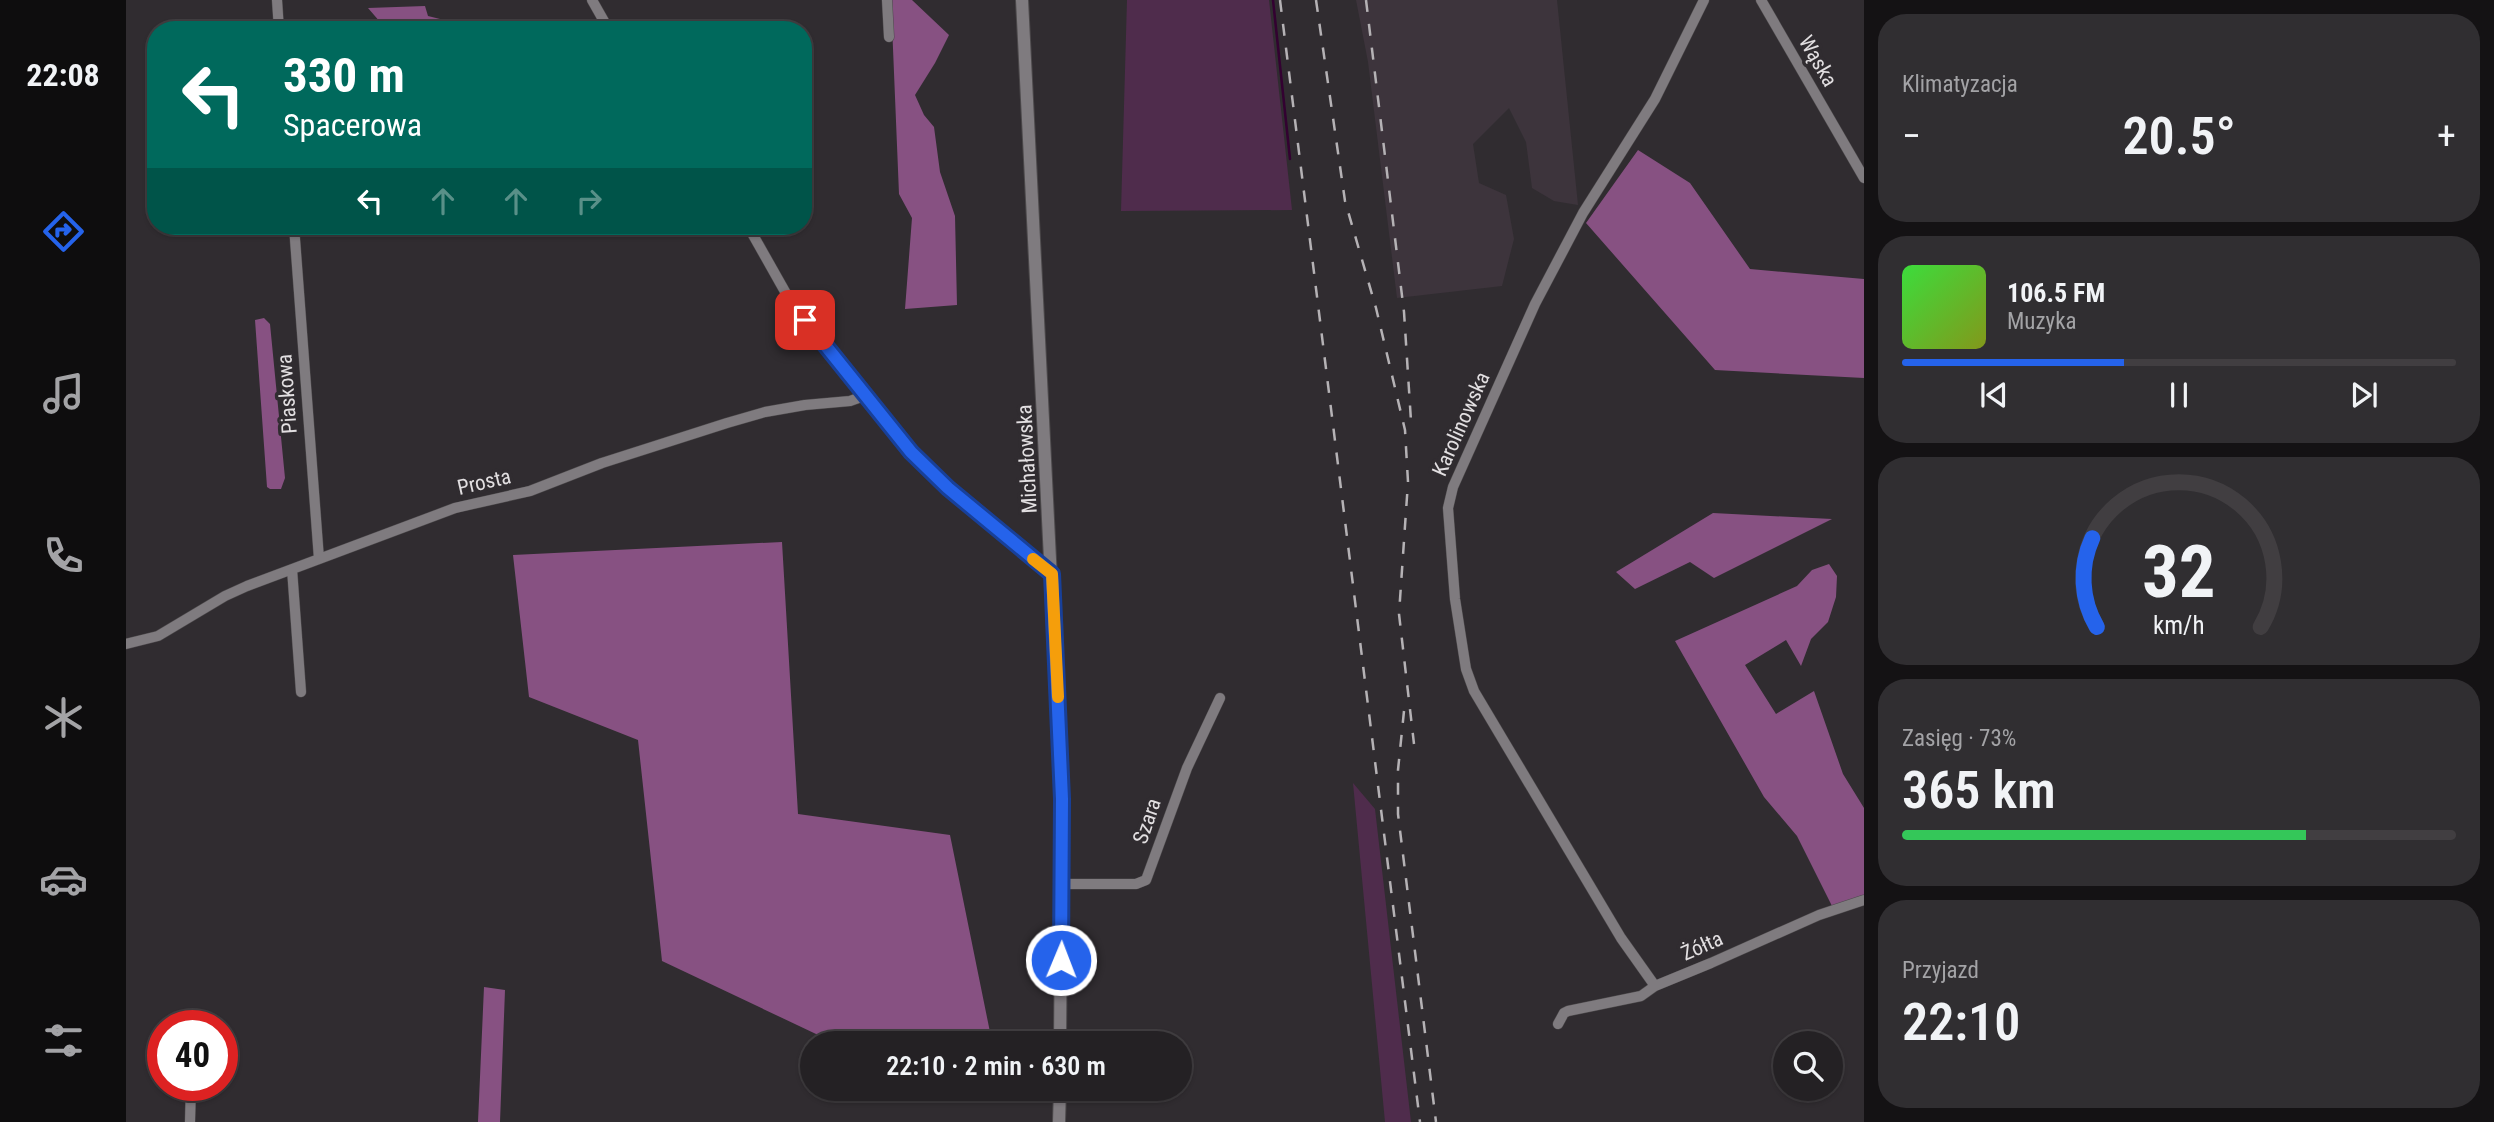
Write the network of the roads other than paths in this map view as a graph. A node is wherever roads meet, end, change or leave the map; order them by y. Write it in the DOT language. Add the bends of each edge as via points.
graph roads {
  1 [pos="277,0"];
  2 [pos="592,0"];
  3 [pos="887,0"];
  4 [pos="1022,0"];
  5 [pos="1704,0"];
  6 [pos="1760,0"];
  7 [pos="278,21"];
  8 [pos="604,21"];
  9 [pos="889,37"];
  10 [pos="1864,178"];
  11 [pos="295,235"];
  12 [pos="753,235"];
  13 [pos="864,396"];
  14 [pos="319,559"];
  15 [pos="292,569"];
  16 [pos="1052,574"];
  17 [pos="126,644"];
  18 [pos="301,692"];
  19 [pos="1220,698"];
  20 [pos="1062,884"];
  21 [pos="1864,900"];
  22 [pos="1655,986"];
  23 [pos="1558,1024"];
  24 [pos="1060,1031"];
  25 [pos="191,1101"];
  26 [pos="1060,1101"];
  27 [pos="190,1122"];
  28 [pos="1059,1122"];
  1 -- 7 [label="street"];
  2 -- 8 [label="street"];
  3 -- 9 [label="street"];
  4 -- 16 [label="street, Michałowska"];
  5 -- 22 [label="street, Karolinowska" via="1655,99 1583,213 1535,304 1453,487 1448,508 1455,599 1474,691 1615,928"];
  6 -- 10 [label="street, Wąska"];
  11 -- 14 [label="street, Piaskowa"];
  12 -- 13 [label="street" via="792,304"];
  13 -- 14 [label="street, Prosta" via="727,423 530,491 455,508"];
  13 -- 16 [label="street" via="895,436 948,488"];
  14 -- 15 [label="street, Prosta"];
  15 -- 17 [label="street, Prosta" via="225,596 158,635"];
  15 -- 18 [label="street"];
  16 -- 20 [label="street, Michałowska"];
  19 -- 20 [label="street, Szara" via="1186,768 1146,880 1136,884"];
  20 -- 24 [label="street, Michałowska"];
  21 -- 22 [label="street, Żółta"];
  22 -- 23 [label="street, Żółta" via="1632,999 1568,1011"];
  25 -- 27 [label="street"];
  26 -- 28 [label="street"];
}
